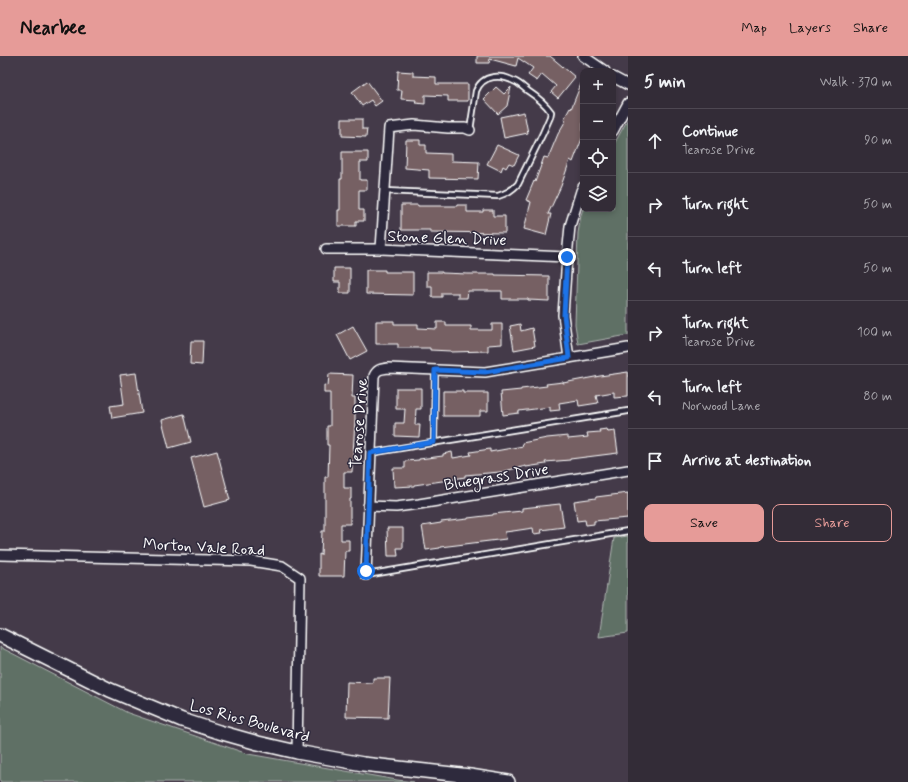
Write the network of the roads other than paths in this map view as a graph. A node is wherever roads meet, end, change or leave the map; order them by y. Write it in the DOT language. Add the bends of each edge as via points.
graph roads {
  1 [pos="583,56"];
  2 [pos="601,68"];
  3 [pos="616,79"];
  4 [pos="628,85"];
  5 [pos="628,103"];
  6 [pos="616,125"];
  7 [pos="470,130"];
  8 [pos="385,191"];
  9 [pos="580,194"];
  10 [pos="326,249"];
  11 [pos="380,249"];
  12 [pos="567,257"];
  13 [pos="628,348"];
  14 [pos="569,358"];
  15 [pos="435,370"];
  16 [pos="628,412"];
  17 [pos="434,442"];
  18 [pos="370,453"];
  19 [pos="628,470"];
  20 [pos="368,506"];
  21 [pos="628,531"];
  22 [pos="0,555"];
  23 [pos="366,575"];
  24 [pos="0,635"];
  25 [pos="297,752"];
  26 [pos="508,782"];
  1 -- 2 [label="street"];
  3 -- 4 [label="street"];
  5 -- 6 [label="street"];
  7 -- 8 [label="street" via="414,125 389,128"];
  7 -- 8 [label="lane" via="476,91 488,78 504,78 516,82 546,105 551,112 518,184 507,193 498,196"];
  8 -- 11 [label="street"];
  9 -- 12 [label="street" via="570,226"];
  10 -- 11 [label="street, Stone Glen Drive"];
  11 -- 12 [label="street, Stone Glen Drive"];
  12 -- 14 [label="street" via="564,315"];
  13 -- 14 [label="street, Tearose Drive"];
  14 -- 15 [label="street, Tearose Drive" via="485,372"];
  15 -- 17 [label="lane"];
  15 -- 18 [label="street, Tearose Drive" via="381,369 375,373"];
  16 -- 17 [label="lane"];
  17 -- 18 [label="lane"];
  18 -- 20 [label="street, Tearose Drive"];
  19 -- 20 [label="street, Bluegrass Drive" via="419,504 396,507"];
  20 -- 23 [label="street, Tearose Drive"];
  21 -- 23 [label="lane"];
  22 -- 25 [label="street, Morton Vale Road" via="251,561 282,566 300,578"];
  24 -- 25 [label="street, Los Rios Boulevard" via="110,690 182,720 258,744"];
  25 -- 26 [label="street, Los Rios Boulevard" via="362,764"];
}
